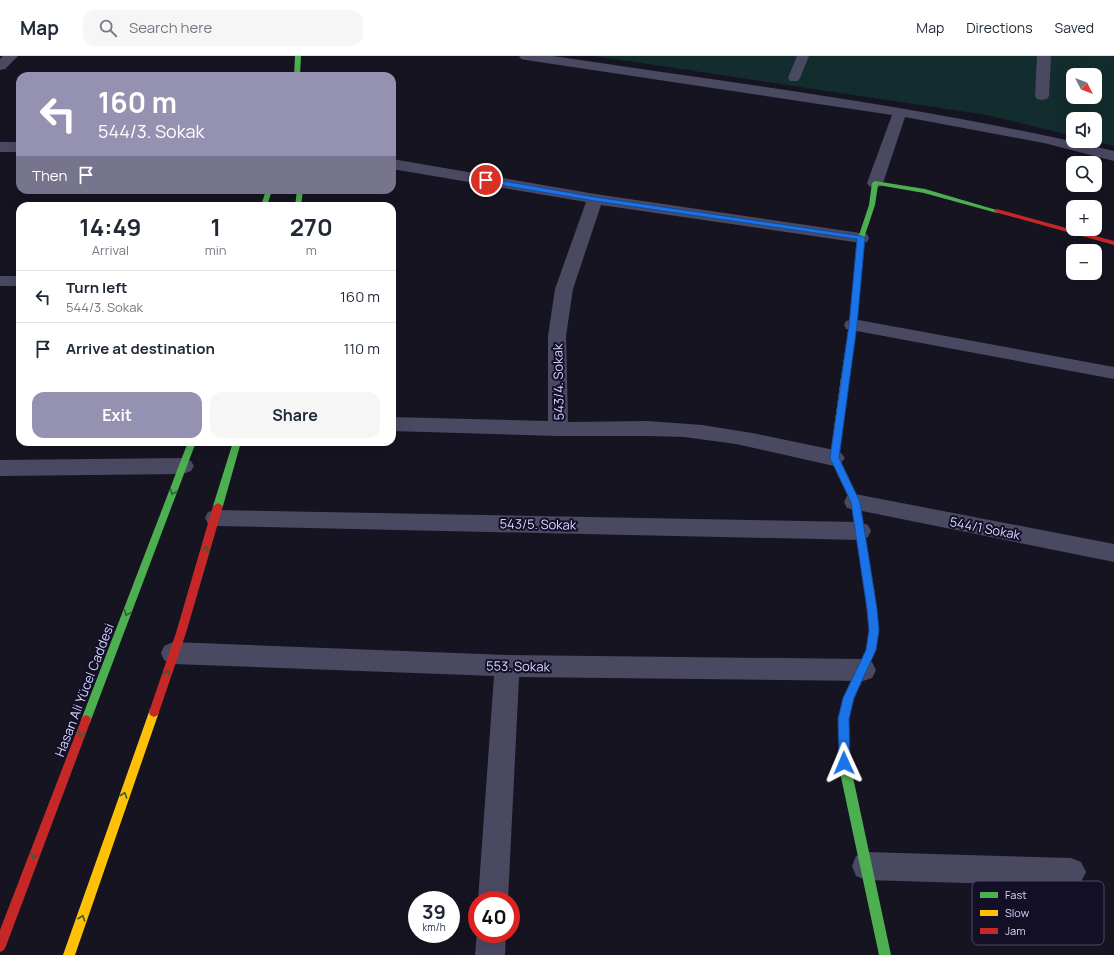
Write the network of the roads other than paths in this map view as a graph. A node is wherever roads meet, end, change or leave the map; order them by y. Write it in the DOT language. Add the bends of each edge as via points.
graph roads {
  1 [pos="11,56"];
  2 [pos="295,56"];
  3 [pos="526,56"];
  4 [pos="803,56"];
  5 [pos="1044,56"];
  6 [pos="0,66"];
  7 [pos="297,72"];
  8 [pos="794,78"];
  9 [pos="1042,96"];
  10 [pos="900,112"];
  11 [pos="0,147"];
  12 [pos="16,147"];
  13 [pos="1114,156"];
  14 [pos="396,165"];
  15 [pos="875,183"];
  16 [pos="595,199"];
  17 [pos="861,238"];
  18 [pos="1114,242"];
  19 [pos="0,281"];
  20 [pos="16,281"];
  21 [pos="853,325"];
  22 [pos="1114,373"];
  23 [pos="396,424"];
  24 [pos="558,429"];
  25 [pos="190,446"];
  26 [pos="236,446"];
  27 [pos="834,458"];
  28 [pos="183,466"];
  29 [pos="0,468"];
  30 [pos="855,502"];
  31 [pos="216,518"];
  32 [pos="860,531"];
  33 [pos="1114,553"];
  34 [pos="174,653"];
  35 [pos="507,666"];
  36 [pos="863,670"];
  37 [pos="866,866"];
  38 [pos="1071,872"];
  39 [pos="494,891"];
  40 [pos="491,943"];
  41 [pos="0,946"];
  42 [pos="69,955"];
  43 [pos="490,955"];
  44 [pos="885,955"];
  1 -- 6 [label="street"];
  2 -- 7 [label="street"];
  3 -- 10 [label="street"];
  4 -- 8 [label="lane"];
  5 -- 9 [label="street"];
  10 -- 13 [label="street" via="1044,139"];
  10 -- 15 [label="street"];
  11 -- 12 [label="street"];
  14 -- 16 [label="street"];
  15 -- 17 [label="street" via="872,205"];
  15 -- 18 [label="street" via="926,191"];
  16 -- 17 [label="street"];
  16 -- 24 [label="street, 543/4. Sokak" via="564,289 557,336"];
  17 -- 21 [label="street"];
  19 -- 20 [label="street"];
  21 -- 22 [label="street"];
  21 -- 27 [label="street"];
  23 -- 24 [label="street, 543/4. Sokak"];
  24 -- 27 [label="street" via="659,429 701,432 740,437"];
  25 -- 28 [label="street, Hasan Ali Yücel Caddesi"];
  26 -- 31 [label="street"];
  27 -- 30 [label="street"];
  28 -- 29 [label="street"];
  28 -- 41 [label="street, Hasan Ali Yücel Caddesi, one-way"];
  30 -- 32 [label="street"];
  30 -- 33 [label="street, 544/1 Sokak"];
  31 -- 32 [label="street, 543/5. Sokak"];
  34 -- 31 [label="street, one-way"];
  32 -- 36 [label="street" via="874,630 871,650"];
  34 -- 35 [label="street, 553. Sokak"];
  42 -- 34 [label="street, one-way"];
  35 -- 36 [label="street, 553. Sokak"];
  35 -- 39 [label="street"];
  36 -- 37 [label="street" via="849,698 843,727 844,763"];
  37 -- 38 [label="street"];
  37 -- 44 [label="street"];
  40 -- 43 [label="street"];
}
